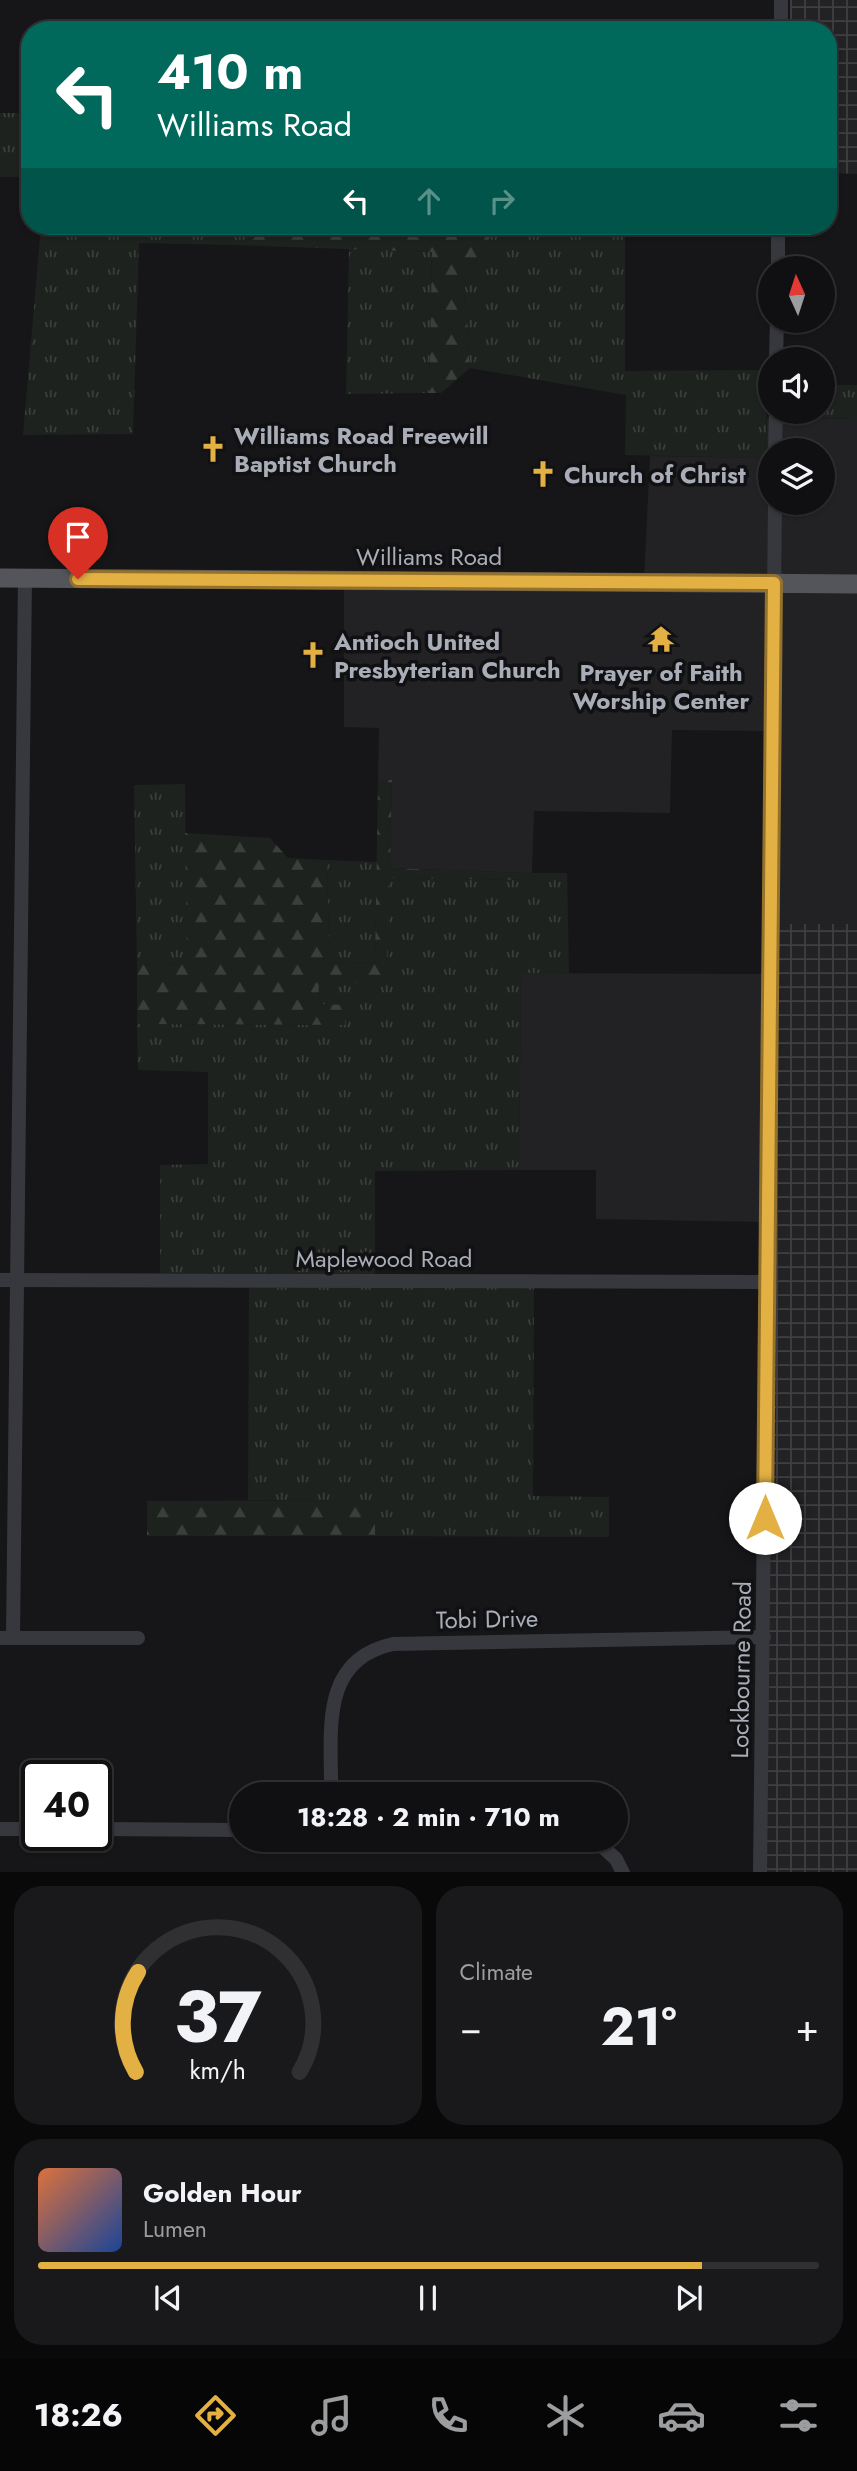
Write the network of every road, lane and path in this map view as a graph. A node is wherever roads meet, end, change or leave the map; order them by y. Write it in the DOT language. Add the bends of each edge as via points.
graph roads {
  1 [pos="781,0"];
  2 [pos="781,21"];
  3 [pos="778,235"];
  4 [pos="778,256"];
  5 [pos="775,515"];
  6 [pos="0,578"];
  7 [pos="25,578"];
  8 [pos="774,583"];
  9 [pos="857,584"];
  10 [pos="0,1280"];
  11 [pos="19,1280"];
  12 [pos="767,1282"];
  13 [pos="764,1637"];
  14 [pos="7,1638"];
  15 [pos="138,1638"];
  16 [pos="331,1782"];
  17 [pos="0,1829"];
  18 [pos="21,1829"];
  19 [pos="112,1829"];
  20 [pos="229,1830"];
  21 [pos="608,1852"];
  22 [pos="622,1872"];
  23 [pos="760,1872"];
  1 -- 2 [label="street"];
  3 -- 4 [label="street"];
  5 -- 8 [label="street, Lockbourne Road"];
  6 -- 7 [label="main road, Williams Road"];
  7 -- 8 [label="main road, Williams Road"];
  7 -- 11 [label="street"];
  8 -- 9 [label="main road, Williams Road"];
  8 -- 12 [label="street, Lockbourne Road"];
  10 -- 11 [label="street, Maplewood Road"];
  11 -- 12 [label="street, Maplewood Road"];
  11 -- 14 [label="street"];
  12 -- 13 [label="street, Lockbourne Road"];
  13 -- 16 [label="street, Tobi Drive" via="381,1647 350,1667 336,1689"];
  13 -- 23 [label="street, Lockbourne Road"];
  14 -- 15 [label="street"];
  17 -- 18 [label="street"];
  19 -- 20 [label="street"];
  21 -- 22 [label="street"];
}
